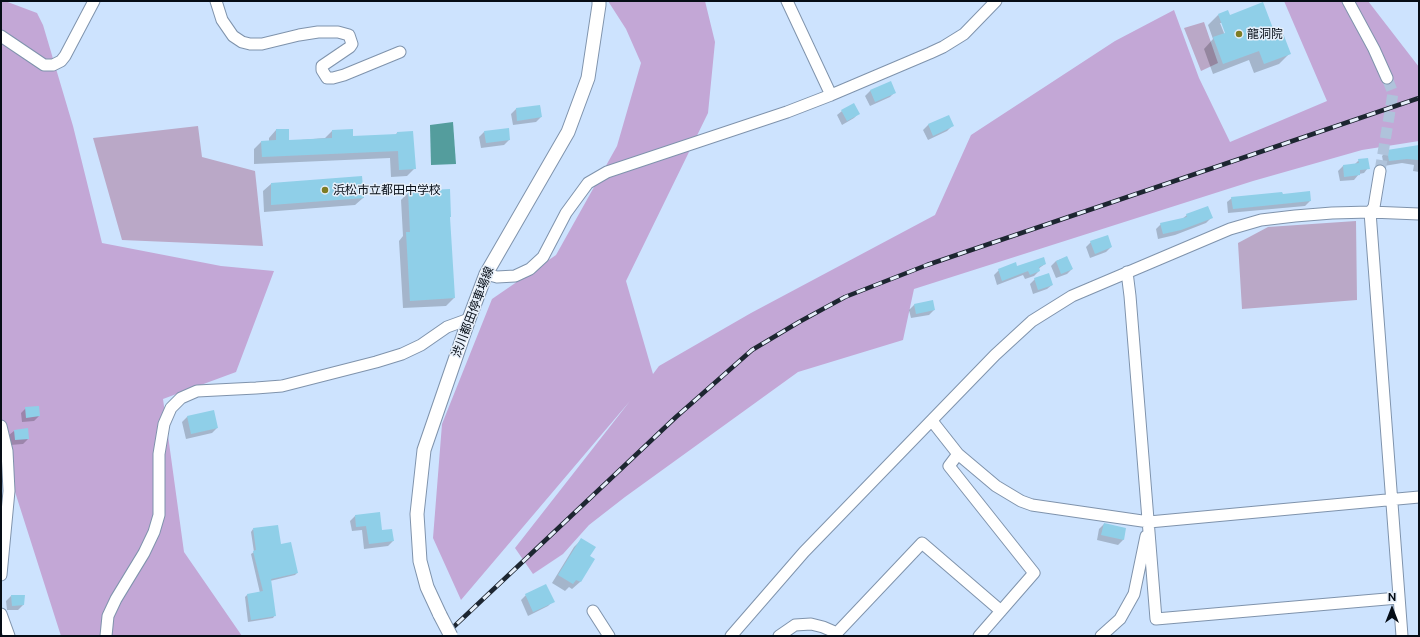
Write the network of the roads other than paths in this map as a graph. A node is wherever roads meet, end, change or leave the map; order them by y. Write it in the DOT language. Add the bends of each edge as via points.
graph roads {
  1 [pos="94,1"];
  2 [pos="216,1"];
  3 [pos="598,1"];
  4 [pos="788,1"];
  5 [pos="996,1"];
  6 [pos="1348,1"];
  7 [pos="1,36"];
  8 [pos="400,52"];
  9 [pos="1387,78"];
  10 [pos="831,96"];
  11 [pos="1380,171"];
  12 [pos="1370,212"];
  13 [pos="1419,214"];
  14 [pos="1127,272"];
  15 [pos="486,274"];
  16 [pos="469,319"];
  17 [pos="932,422"];
  18 [pos="1,426"];
  19 [pos="958,454"];
  20 [pos="1419,497"];
  21 [pos="1390,499"];
  22 [pos="1149,522"];
  23 [pos="1,575"];
  24 [pos="1398,598"];
  25 [pos="593,611"];
  26 [pos="1001,611"];
  27 [pos="1,614"];
  28 [pos="835,634"];
  29 [pos="9,636"];
  30 [pos="106,636"];
  31 [pos="451,636"];
  32 [pos="609,636"];
  33 [pos="731,636"];
  34 [pos="779,636"];
  35 [pos="978,636"];
  36 [pos="1102,636"];
  37 [pos="1402,636"];
  1 -- 7 [label="street" via="66,56 53,65 44,65"];
  2 -- 8 [label="street" via="222,20 232,36 242,42 262,44 318,32 349,35 352,44 350,47 322,66 327,78 344,75"];
  3 -- 15 [label="main road, 渋川都田停車場線" via="588,78 568,132"];
  4 -- 10 [label="street"];
  5 -- 10 [label="street" via="964,34 943,47"];
  6 -- 9 [label="street"];
  10 -- 15 [label="street" via="606,172 588,183 566,213 543,257 530,269 515,276 497,277"];
  11 -- 12 [label="street" via="1374,207"];
  12 -- 13 [label="street"];
  12 -- 14 [label="street" via="1261,220"];
  12 -- 21 [label="street"];
  14 -- 17 [label="street" via="1072,296 1032,322 995,355"];
  14 -- 22 [label="street"];
  15 -- 16 [label="main road, 渋川都田停車場線"];
  16 -- 30 [label="street" via="448,327 402,354 376,362 282,386 197,391 181,398 171,408 164,424 159,454 159,515 154,532 108,616"];
  16 -- 31 [label="main road, 渋川都田停車場線, bridge" via="424,450 416,514 420,561 427,587"];
  17 -- 19 [label="street"];
  17 -- 33 [label="street" via="804,552"];
  18 -- 23 [label="street" via="7,451 9,492"];
  19 -- 22 [label="street" via="996,486 1032,505"];
  19 -- 26 [label="street" via="949,466 1034,573"];
  20 -- 21 [label="street"];
  21 -- 22 [label="street"];
  21 -- 24 [label="street"];
  22 -- 24 [label="street" via="1156,619"];
  22 -- 36 [label="street" via="1134,594 1120,618"];
  24 -- 37 [label="street"];
  25 -- 32 [label="street"];
  26 -- 28 [label="street" via="922,543"];
  26 -- 35 [label="street"];
  27 -- 29 [label="street"];
  28 -- 34 [label="street" via="811,624 795,625"];
}
